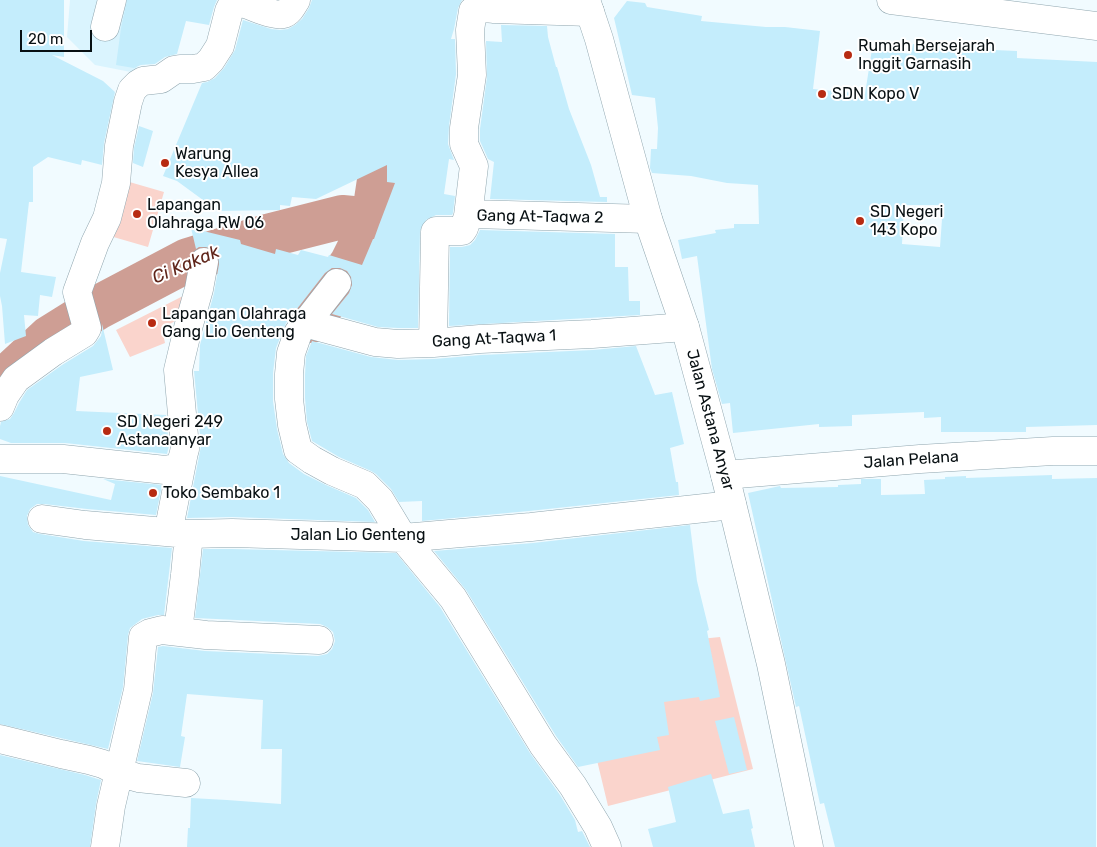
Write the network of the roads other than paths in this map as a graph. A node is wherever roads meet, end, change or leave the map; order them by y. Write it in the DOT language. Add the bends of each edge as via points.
graph roads {
  1 [pos="112,0"];
  2 [pos="296,0"];
  3 [pos="890,0"];
  4 [pos="588,6"];
  5 [pos="1097,26"];
  6 [pos="105,27"];
  7 [pos="468,216"];
  8 [pos="648,220"];
  9 [pos="204,262"];
  10 [pos="337,283"];
  11 [pos="309,323"];
  12 [pos="685,327"];
  13 [pos="433,344"];
  14 [pos="0,407"];
  15 [pos="185,447"];
  16 [pos="1097,451"];
  17 [pos="0,459"];
  18 [pos="725,475"];
  19 [pos="732,505"];
  20 [pos="42,519"];
  21 [pos="179,533"];
  22 [pos="403,538"];
  23 [pos="178,631"];
  24 [pos="319,640"];
  25 [pos="0,739"];
  26 [pos="119,772"];
  27 [pos="186,783"];
  28 [pos="105,847"];
  29 [pos="607,847"];
  30 [pos="809,847"];
  1 -- 6 [label="street"];
  2 -- 14 [label="street" via="284,14 237,2 229,11 220,46 204,67 174,70 161,79 138,84 132,90 107,218 77,292 87,328 16,379"];
  3 -- 5 [label="street"];
  4 -- 7 [label="street" via="478,8 473,11 470,30 472,75 464,128 464,144 474,166"];
  4 -- 8 [label="street, Jalan Astana Anyar" via="600,39"];
  7 -- 8 [label="street, Gang At-Taqwa 2"];
  7 -- 13 [label="street, Gang At-Taqwa 2" via="462,231 435,232"];
  8 -- 12 [label="street, Jalan Astana Anyar"];
  9 -- 15 [label="street" via="178,370"];
  10 -- 11 [label="street"];
  11 -- 13 [label="street, Gang At-Taqwa 1" via="374,342"];
  11 -- 22 [label="street" via="298,333 291,353 289,374 291,416 298,450 332,471 365,485 380,500"];
  12 -- 13 [label="street, Gang At-Taqwa 1"];
  12 -- 18 [label="street, Jalan Astana Anyar"];
  15 -- 17 [label="street" via="181,464 165,470 63,459"];
  15 -- 21 [label="street" via="171,518"];
  16 -- 18 [label="street, Jalan Pelana" via="930,458"];
  18 -- 19 [label="street, Jalan Astana Anyar"];
  19 -- 22 [label="street, Jalan Lio Genteng"];
  19 -- 30 [label="street, Jalan Astana Anyar" via="771,664"];
  20 -- 21 [label="street, Jalan Lio Genteng"];
  21 -- 22 [label="street, Jalan Lio Genteng"];
  21 -- 23 [label="street" via="185,575"];
  22 -- 29 [label="street" via="453,598 543,745 573,786"];
  23 -- 24 [label="street"];
  23 -- 26 [label="street" via="162,630 143,637 138,690"];
  25 -- 26 [label="street" via="89,760"];
  26 -- 27 [label="street" via="138,778"];
  26 -- 28 [label="street"];
}
